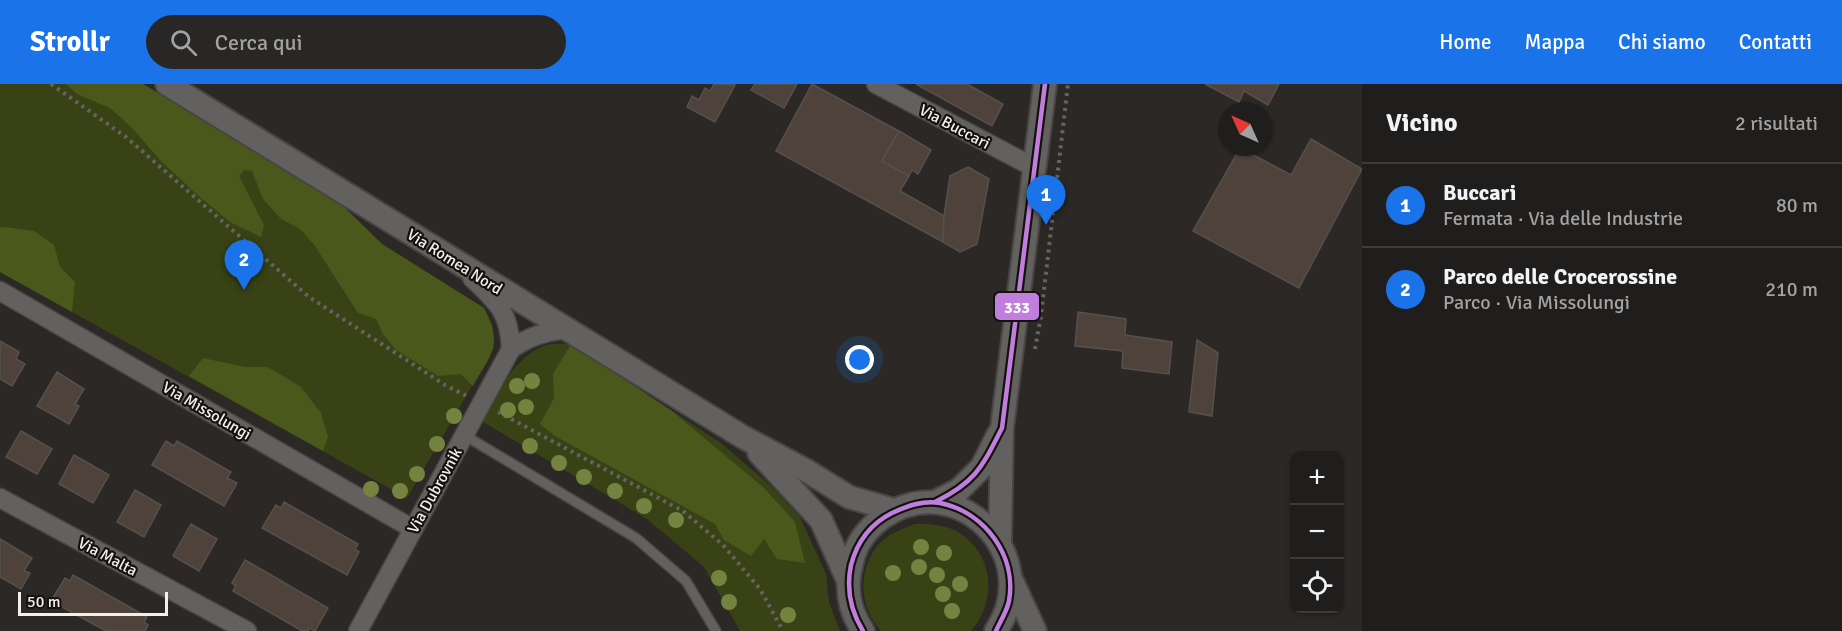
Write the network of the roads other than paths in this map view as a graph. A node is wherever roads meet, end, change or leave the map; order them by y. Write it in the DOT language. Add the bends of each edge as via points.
graph roads {
  1 [pos="167,84"];
  2 [pos="876,84"];
  3 [pos="1045,84"];
  4 [pos="1035,168"];
  5 [pos="456,261"];
  6 [pos="0,291"];
  7 [pos="567,329"];
  8 [pos="511,349"];
  9 [pos="1002,428"];
  10 [pos="464,435"];
  11 [pos="743,437"];
  12 [pos="0,498"];
  13 [pos="934,502"];
  14 [pos="894,510"];
  15 [pos="413,529"];
  16 [pos="1000,542"];
  17 [pos="847,578"];
  18 [pos="1011,578"];
  19 [pos="247,631"];
  20 [pos="358,631"];
  21 [pos="716,631"];
  22 [pos="863,631"];
  23 [pos="996,631"];
  24 [pos="1035,631"];
  1 -- 5 [label="street, Via Romea Nord"];
  2 -- 4 [label="street, Via Buccari"];
  3 -- 4 [label="street"];
  4 -- 9 [label="street"];
  5 -- 7 [label="street, Via Romea Nord"];
  5 -- 8 [label="street" via="501,307"];
  6 -- 15 [label="street, Via Missolungi"];
  7 -- 8 [label="street" via="528,338"];
  7 -- 11 [label="street, Via Romea Nord"];
  8 -- 10 [label="street, Via Dubrovnik"];
  9 -- 13 [label="street" via="982,467 959,489"];
  9 -- 16 [label="street"];
  10 -- 15 [label="street, Via Dubrovnik"];
  10 -- 21 [label="lane" via="636,538 686,581"];
  11 -- 14 [label="street, Via Romea Nord" via="849,497"];
  11 -- 17 [label="street, Via Romea Nord" via="821,520"];
  12 -- 19 [label="street, Via Malta"];
  13 -- 14 [label="street"];
  13 -- 16 [label="street" via="960,508 983,522"];
  14 -- 17 [label="street" via="865,534 855,550"];
  15 -- 20 [label="street, Via Dubrovnik"];
  16 -- 18 [label="street"];
  17 -- 22 [label="street" via="849,600"];
  18 -- 23 [label="street" via="1009,605"];
  18 -- 24 [label="street"];
}
